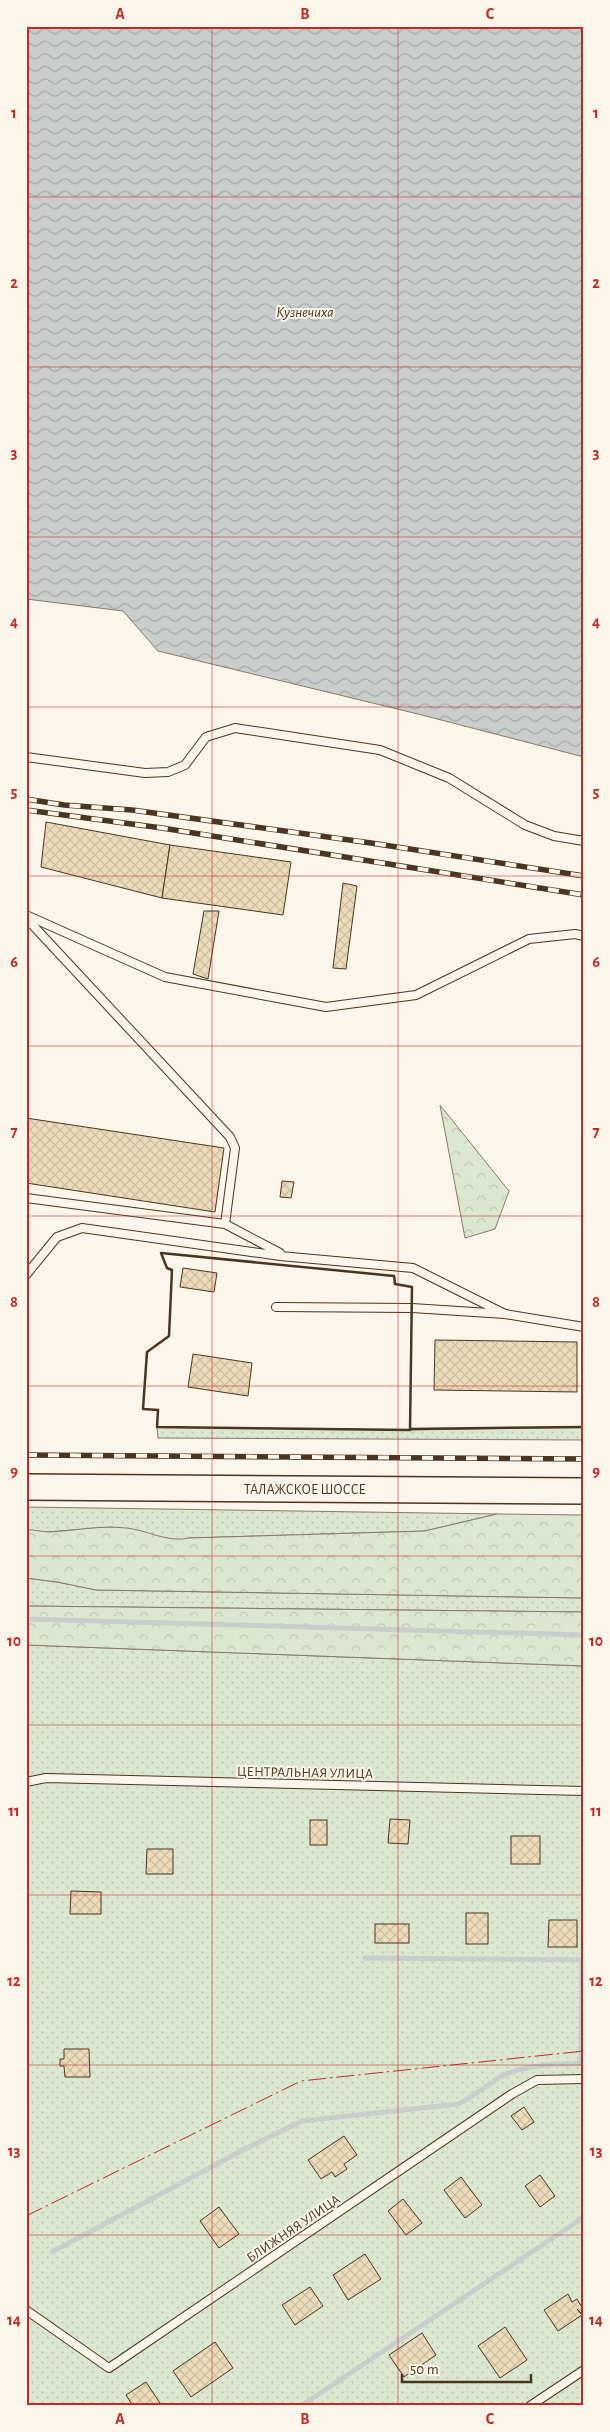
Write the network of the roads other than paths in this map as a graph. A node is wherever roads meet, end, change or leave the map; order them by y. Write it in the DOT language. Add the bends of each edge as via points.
graph roads {
  1 [pos="26,757"];
  2 [pos="584,841"];
  3 [pos="26,916"];
  4 [pos="584,936"];
  5 [pos="26,1198"];
  6 [pos="224,1224"];
  7 [pos="285,1256"];
  8 [pos="26,1276"];
  9 [pos="276,1307"];
  10 [pos="505,1314"];
  11 [pos="583,1326"];
  12 [pos="26,1487"];
  13 [pos="584,1491"];
  14 [pos="26,1782"];
  15 [pos="584,1792"];
  16 [pos="584,2079"];
  17 [pos="26,2310"];
  18 [pos="584,2370"];
  19 [pos="530,2406"];
  1 -- 2 [label="lane" via="145,773 168,772 185,765 206,737 235,728 380,750 449,778 525,825 554,836"];
  3 -- 4 [label="lane" via="164,977 326,1007 416,995 529,939"];
  3 -- 6 [label="lane" via="230,1137 235,1148"];
  5 -- 6 [label="lane"];
  6 -- 7 [label="lane"];
  7 -- 8 [label="lane" via="82,1228 57,1236"];
  7 -- 10 [label="lane" via="413,1268"];
  9 -- 10 [label="lane" via="412,1308"];
  10 -- 11 [label="lane"];
  12 -- 13 [label="main road, ТАЛАЖСКОЕ ШОССЕ"];
  14 -- 15 [label="lane, ЦЕНТРАЛЬНАЯ УЛИЦА" via="46,1778"];
  16 -- 17 [label="lane, БЛИЖНЯЯ УЛИЦА" via="537,2080 512,2094 109,2368"];
  18 -- 19 [label="lane"];
}
